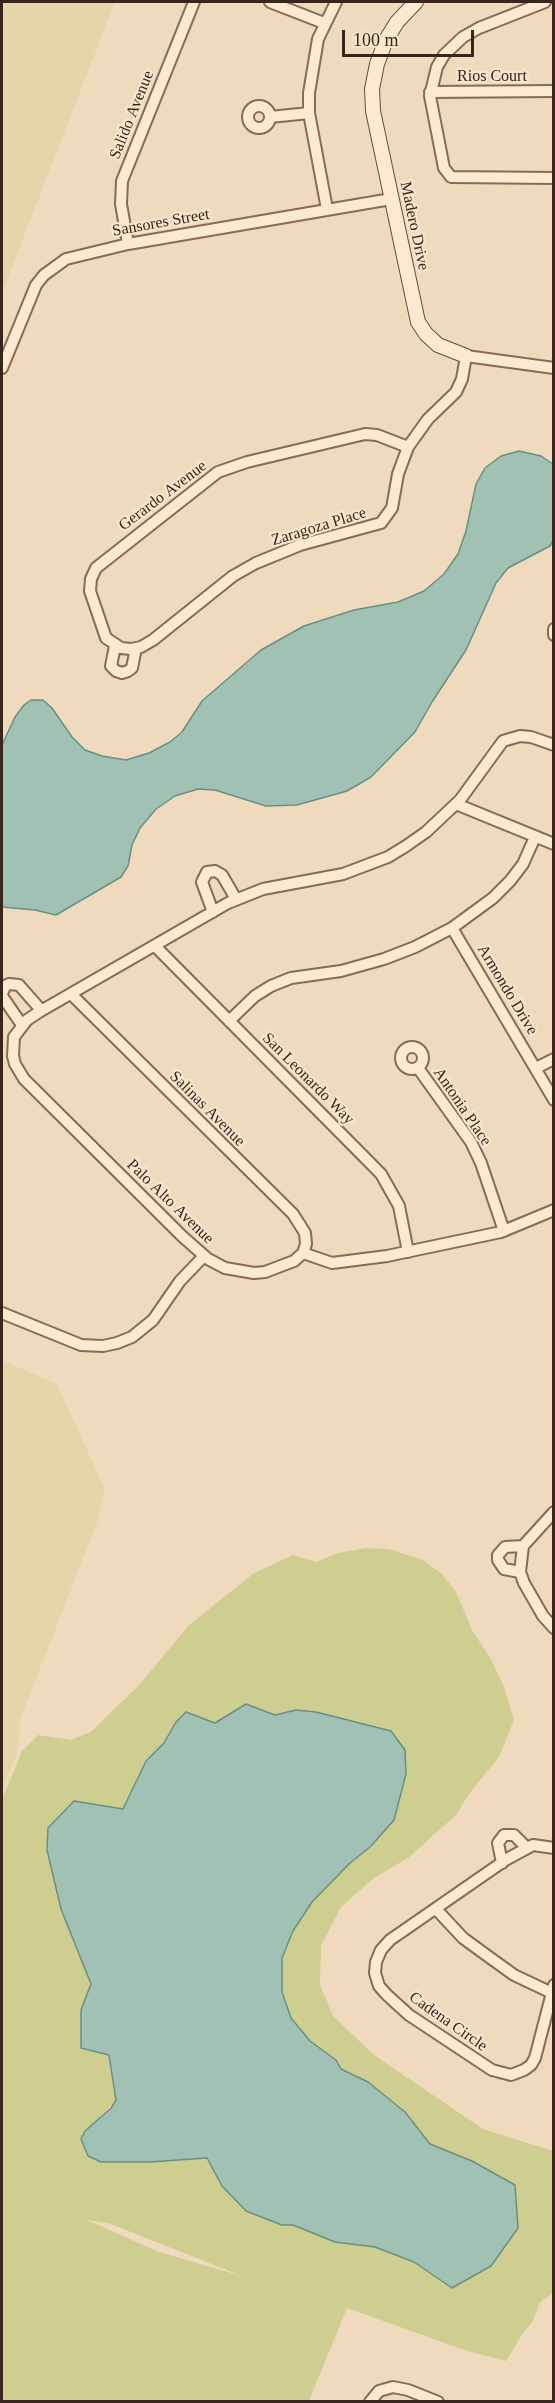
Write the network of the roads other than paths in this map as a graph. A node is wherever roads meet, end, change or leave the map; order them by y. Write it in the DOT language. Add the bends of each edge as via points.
graph roads {
  1 [pos="194,2"];
  2 [pos="270,2"];
  3 [pos="336,2"];
  4 [pos="416,2"];
  5 [pos="545,2"];
  6 [pos="324,23"];
  7 [pos="554,91"];
  8 [pos="430,92"];
  9 [pos="309,113"];
  10 [pos="270,117"];
  11 [pos="554,178"];
  12 [pos="391,199"];
  13 [pos="327,209"];
  14 [pos="128,244"];
  15 [pos="466,356"];
  16 [pos="2,368"];
  17 [pos="554,368"];
  18 [pos="408,447"];
  19 [pos="554,629"];
  20 [pos="554,635"];
  21 [pos="126,648"];
  22 [pos="554,745"];
  23 [pos="456,804"];
  24 [pos="535,837"];
  25 [pos="554,844"];
  26 [pos="236,899"];
  27 [pos="213,912"];
  28 [pos="452,928"];
  29 [pos="155,946"];
  30 [pos="71,993"];
  31 [pos="2,995"];
  32 [pos="41,1010"];
  33 [pos="229,1021"];
  34 [pos="22,1025"];
  35 [pos="554,1059"];
  36 [pos="418,1068"];
  37 [pos="536,1068"];
  38 [pos="550,1087"];
  39 [pos="554,1100"];
  40 [pos="554,1210"];
  41 [pos="504,1231"];
  42 [pos="408,1252"];
  43 [pos="303,1253"];
  44 [pos="204,1256"];
  45 [pos="2,1313"];
  46 [pos="554,1512"];
  47 [pos="523,1546"];
  48 [pos="520,1572"];
  49 [pos="554,1629"];
  50 [pos="527,1848"];
  51 [pos="554,1848"];
  52 [pos="502,1863"];
  53 [pos="436,1908"];
  54 [pos="553,1989"];
  55 [pos="370,2402"];
  56 [pos="438,2402"];
  1 -- 14 [label="street, Salido Avenue" via="122,181 121,204"];
  2 -- 6 [label="street"];
  3 -- 6 [label="street"];
  4 -- 12 [label="street, Madero Drive" via="386,40 372,89"];
  5 -- 8 [label="street" via="463,37 444,55"];
  6 -- 9 [label="street" via="311,77"];
  7 -- 8 [label="street, Rios Court"];
  8 -- 11 [label="street" via="444,168 451,177"];
  9 -- 10 [label="street"];
  9 -- 13 [label="street"];
  12 -- 13 [label="street, Sansores Street"];
  12 -- 15 [label="street, Madero Drive" via="418,322 438,345"];
  13 -- 14 [label="street, Sansores Street"];
  14 -- 16 [label="street, Sansores Street" via="66,259 44,276 30,296"];
  15 -- 17 [label="street, Madero Drive"];
  15 -- 18 [label="street, Zaragoza Place" via="457,391 428,419"];
  18 -- 21 [label="street, Zaragoza Place" via="392,508 381,524 296,546 255,563 151,641"];
  18 -- 21 [label="street, Gerardo Avenue" via="365,434 218,472 94,572 91,596 106,638"];
  19 -- 20 [label="street"];
  21 -- 21 [label="street, Gerardo Avenue" via="110,662 118,673 132,668"];
  22 -- 23 [label="street" via="520,736 503,741"];
  23 -- 24 [label="street"];
  23 -- 26 [label="street" via="406,846 367,866 263,889"];
  24 -- 25 [label="street"];
  24 -- 28 [label="street" via="510,881"];
  26 -- 27 [label="street"];
  26 -- 27 [label="street" via="222,874 207,872 202,882"];
  27 -- 29 [label="street"];
  28 -- 33 [label="street" via="384,959 341,971 291,978 271,986"];
  28 -- 37 [label="street, Armondo Drive"];
  29 -- 30 [label="street"];
  29 -- 33 [label="street, San Leonardo Way"];
  30 -- 32 [label="street"];
  30 -- 43 [label="street, Salinas Avenue" via="293,1214 305,1233"];
  31 -- 32 [label="street" via="5,986 19,985"];
  31 -- 34 [label="street"];
  32 -- 34 [label="street"];
  33 -- 42 [label="street, San Leonardo Way" via="381,1174 399,1206"];
  34 -- 44 [label="street, Palo Alto Avenue" via="14,1037 13,1056 24,1078"];
  35 -- 37 [label="street"];
  36 -- 41 [label="street, Antonia Place" via="471,1142"];
  37 -- 38 [label="street, Armondo Drive"];
  38 -- 39 [label="street, Armondo Drive"];
  40 -- 41 [label="street"];
  41 -- 42 [label="street"];
  42 -- 43 [label="street" via="332,1263"];
  43 -- 44 [label="street, Palo Alto Avenue" via="294,1261 254,1273 225,1269"];
  44 -- 45 [label="street" via="180,1281 153,1320 132,1337 117,1343 81,1345"];
  46 -- 47 [label="street"];
  47 -- 48 [label="street"];
  47 -- 48 [label="street" via="506,1547 498,1555 504,1569"];
  48 -- 49 [label="street"];
  50 -- 51 [label="street"];
  50 -- 52 [label="street, Cadena Circle"];
  50 -- 52 [label="street" via="514,1835 504,1835 498,1844"];
  52 -- 53 [label="street, Cadena Circle"];
  53 -- 54 [label="street" via="463,1938 514,1975"];
  53 -- 54 [label="street, Cadena Circle" via="390,1940 381,1950 375,1973 379,1986 409,2015 464,2054 492,2070 511,2075 524,2070 535,2058"];
  55 -- 56 [label="street" via="379,2391 393,2387"];
}
